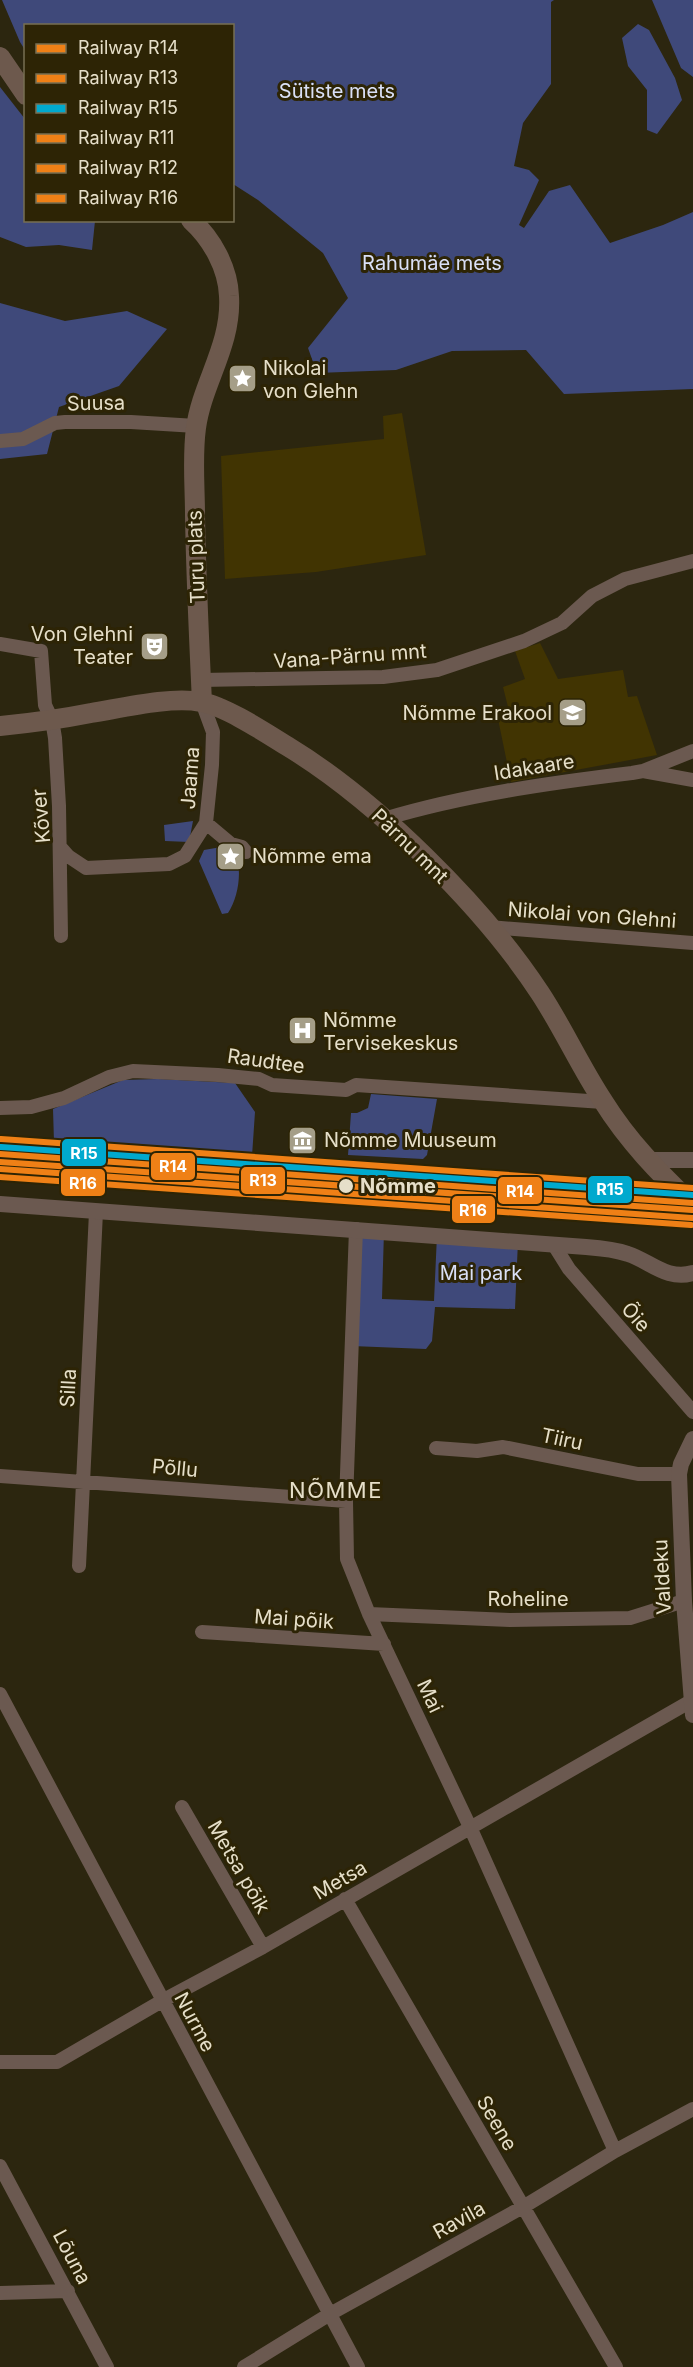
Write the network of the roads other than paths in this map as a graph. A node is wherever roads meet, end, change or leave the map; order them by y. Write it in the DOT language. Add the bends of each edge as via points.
graph roads {
  1 [pos="0,57"];
  2 [pos="24,91"];
  3 [pos="193,222"];
  4 [pos="198,420"];
  5 [pos="0,441"];
  6 [pos="693,561"];
  7 [pos="0,644"];
  8 [pos="201,680"];
  9 [pos="202,702"];
  10 [pos="52,720"];
  11 [pos="0,726"];
  12 [pos="693,751"];
  13 [pos="643,771"];
  14 [pos="693,780"];
  15 [pos="384,819"];
  16 [pos="207,823"];
  17 [pos="60,847"];
  18 [pos="246,852"];
  19 [pos="185,856"];
  20 [pos="489,927"];
  21 [pos="62,936"];
  22 [pos="693,943"];
  23 [pos="603,1102"];
  24 [pos="0,1108"];
  25 [pos="646,1160"];
  26 [pos="693,1161"];
  27 [pos="0,1204"];
  28 [pos="693,1205"];
  29 [pos="96,1212"];
  30 [pos="356,1229"];
  31 [pos="554,1245"];
  32 [pos="693,1273"];
  33 [pos="693,1412"];
  34 [pos="693,1439"];
  35 [pos="436,1448"];
  36 [pos="679,1473"];
  37 [pos="0,1476"];
  38 [pos="83,1480"];
  39 [pos="346,1501"];
  40 [pos="79,1566"];
  41 [pos="687,1587"];
  42 [pos="369,1614"];
  43 [pos="202,1632"];
  44 [pos="384,1644"];
  45 [pos="0,1694"];
  46 [pos="692,1708"];
  47 [pos="182,1807"];
  48 [pos="470,1827"];
  49 [pos="345,1899"];
  50 [pos="263,1947"];
  51 [pos="162,2001"];
  52 [pos="0,2062"];
  53 [pos="693,2109"];
  54 [pos="615,2151"];
  55 [pos="0,2166"];
  56 [pos="523,2207"];
  57 [pos="68,2291"];
  58 [pos="0,2293"];
  59 [pos="330,2314"];
  60 [pos="107,2367"];
  61 [pos="244,2367"];
  62 [pos="358,2367"];
  63 [pos="616,2367"];
  1 -- 2 [label="main road"];
  3 -- 4 [label="main road, Turu plats" via="221,261 229,294 225,334"];
  4 -- 5 [label="street, Suusa" via="65,422 52,424 23,439"];
  4 -- 8 [label="main road, Turu plats" via="194,456"];
  6 -- 8 [label="street, Vana-Pärnu mnt" via="625,579 592,596 562,623 524,641 437,670 383,677"];
  7 -- 10 [label="street, Kõver" via="41,651 45,705"];
  8 -- 9 [label="main road, Turu plats"];
  9 -- 10 [label="main road, Pärnu mnt" via="131,706"];
  9 -- 15 [label="main road, Pärnu mnt" via="255,726 315,763"];
  9 -- 16 [label="street, Jaama" via="213,732"];
  10 -- 11 [label="main road, Pärnu mnt"];
  10 -- 17 [label="street, Kõver"];
  12 -- 13 [label="street"];
  13 -- 14 [label="street, Idakaare"];
  13 -- 15 [label="street, Idakaare" via="541,784"];
  15 -- 20 [label="main road, Pärnu mnt"];
  16 -- 18 [label="street, Jaama"];
  16 -- 19 [label="street, Jaama"];
  17 -- 19 [label="street, Kõver" via="86,868 170,864"];
  17 -- 21 [label="street"];
  20 -- 22 [label="street, Nikolai von Glehni"];
  20 -- 23 [label="main road, Pärnu mnt" via="541,994"];
  23 -- 24 [label="street, Raudtee" via="356,1084 346,1090 274,1080 133,1071 108,1077 64,1098 31,1107"];
  23 -- 25 [label="main road, Pärnu mnt"];
  25 -- 26 [label="street"];
  25 -- 28 [label="main road, Pärnu mnt"];
  27 -- 29 [label="street"];
  29 -- 30 [label="street"];
  29 -- 38 [label="street, Silla"];
  30 -- 31 [label="street"];
  30 -- 39 [label="street, Mai"];
  31 -- 32 [label="street" via="607,1249 673,1274"];
  31 -- 33 [label="street, Õie" via="569,1269"];
  34 -- 36 [label="street, Valdeku"];
  35 -- 36 [label="street, Tiiru" via="477,1451 503,1447 638,1474"];
  36 -- 41 [label="street, Valdeku"];
  37 -- 38 [label="street, Põllu"];
  38 -- 39 [label="street, Põllu"];
  38 -- 40 [label="street, Silla"];
  39 -- 42 [label="street, Mai" via="347,1559"];
  41 -- 42 [label="street, Roheline" via="630,1618 510,1620"];
  41 -- 46 [label="street, Valdeku"];
  42 -- 44 [label="street, Mai"];
  43 -- 44 [label="street, Mai põik"];
  44 -- 48 [label="street, Mai"];
  45 -- 51 [label="street, Nurme"];
  46 -- 48 [label="street, Metsa"];
  47 -- 50 [label="street, Metsa põik"];
  48 -- 49 [label="street, Metsa"];
  48 -- 54 [label="street, Mai"];
  49 -- 50 [label="street, Metsa"];
  49 -- 56 [label="street, Seene"];
  50 -- 51 [label="street, Metsa"];
  51 -- 52 [label="street, Metsa" via="57,2062"];
  51 -- 59 [label="street, Nurme"];
  53 -- 54 [label="street, Ravila"];
  54 -- 56 [label="street, Ravila"];
  55 -- 57 [label="street, Lõuna"];
  56 -- 59 [label="street, Ravila"];
  56 -- 63 [label="street, Seene"];
  57 -- 58 [label="street"];
  57 -- 60 [label="street, Lõuna"];
  59 -- 61 [label="street, Ravila"];
  59 -- 62 [label="street, Nurme"];
}
